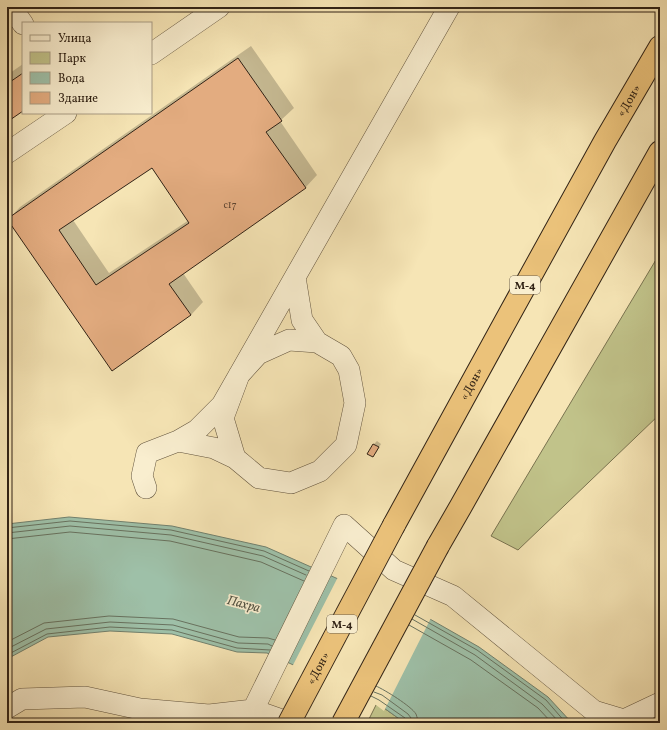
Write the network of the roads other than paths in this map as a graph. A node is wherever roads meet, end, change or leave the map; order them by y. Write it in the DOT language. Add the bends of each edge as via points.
graph roads {
  1 [pos="11,7"];
  2 [pos="219,7"];
  3 [pos="448,7"];
  4 [pos="22,23"];
  5 [pos="660,47"];
  6 [pos="152,53"];
  7 [pos="65,114"];
  8 [pos="660,152"];
  9 [pos="7,154"];
  10 [pos="295,277"];
  11 [pos="317,342"];
  12 [pos="239,375"];
  13 [pos="178,441"];
  14 [pos="235,458"];
  15 [pos="146,488"];
  16 [pos="660,703"];
  17 [pos="7,708"];
  18 [pos="253,710"];
  19 [pos="290,723"];
  20 [pos="343,723"];
  1 -- 4 [label="street"];
  2 -- 6 [label="street"];
  3 -- 10 [label="street"];
  5 -- 19 [label="highway, «Дон» / М-4, bridge" via="593,162 394,525"];
  7 -- 9 [label="street"];
  8 -- 20 [label="highway, bridge" via="438,546"];
  10 -- 11 [label="street" via="302,320"];
  10 -- 12 [label="street"];
  11 -- 12 [label="street" via="289,340 258,354"];
  11 -- 14 [label="street" via="341,356 349,370 355,403 346,445 320,471 291,483 259,478"];
  12 -- 13 [label="street" via="222,406 197,430"];
  12 -- 14 [label="street" via="223,418"];
  13 -- 14 [label="street" via="214,448"];
  13 -- 15 [label="street" via="147,454 142,476"];
  16 -- 18 [label="street" via="624,720 594,711 453,596 394,570 344,525"];
  17 -- 18 [label="street" via="22,699 85,697 140,709 209,715"];
  18 -- 19 [label="street"];
}
